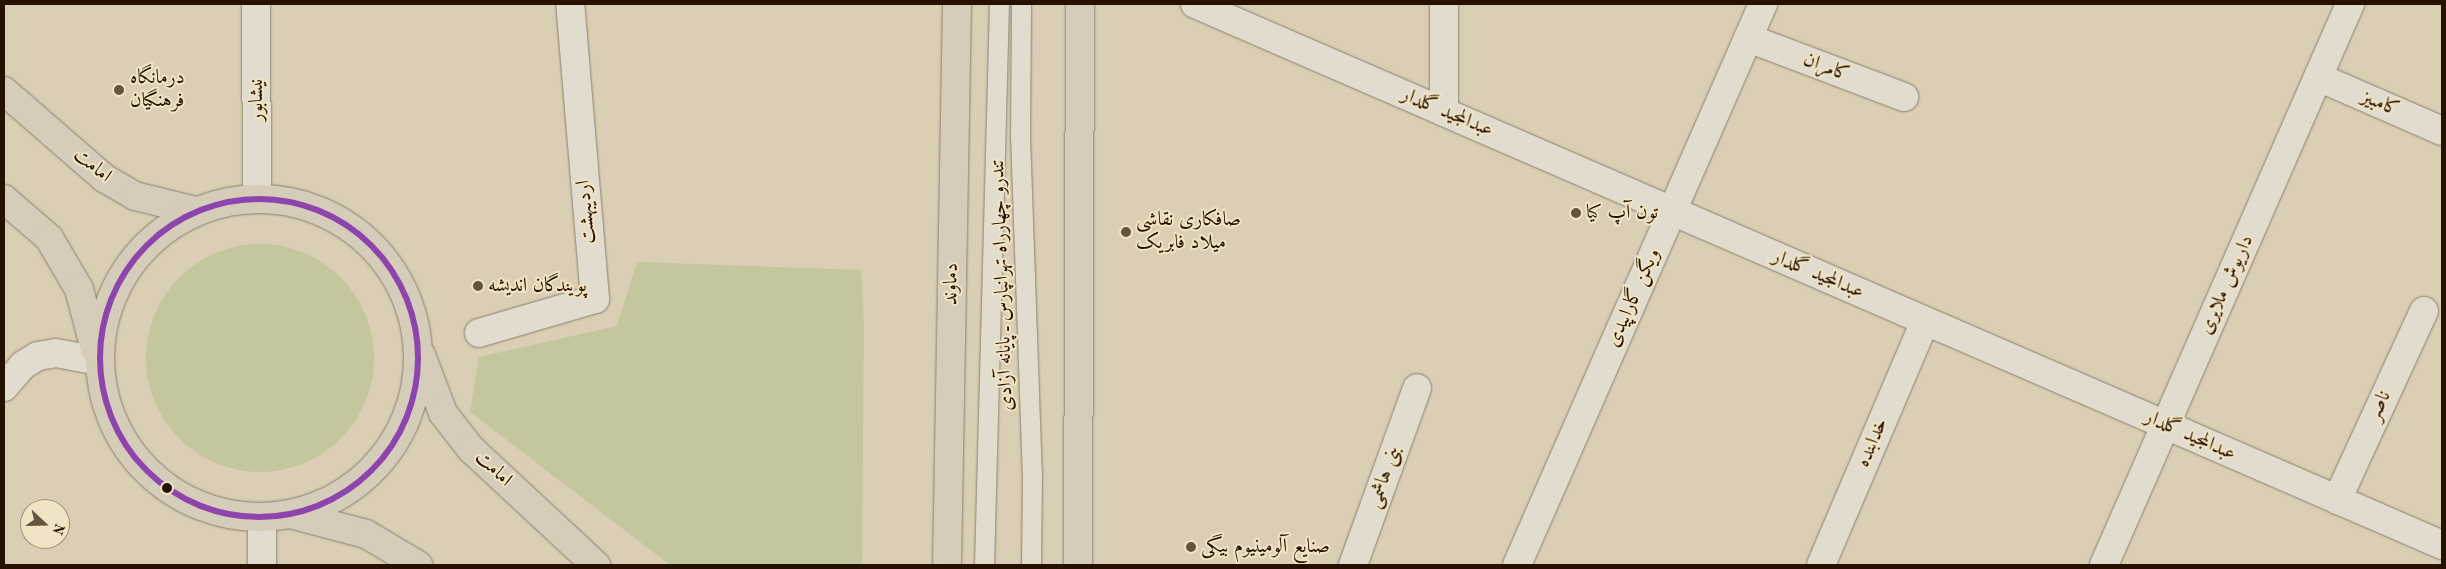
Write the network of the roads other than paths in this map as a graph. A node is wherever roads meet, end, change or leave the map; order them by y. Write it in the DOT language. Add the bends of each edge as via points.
graph roads {
  1 [pos="256,4"];
  2 [pos="570,4"];
  3 [pos="957,4"];
  4 [pos="999,4"];
  5 [pos="1021,4"];
  6 [pos="1080,4"];
  7 [pos="1195,4"];
  8 [pos="1444,4"];
  9 [pos="1763,4"];
  10 [pos="2350,4"];
  11 [pos="1748,38"];
  12 [pos="2318,77"];
  13 [pos="4,91"];
  14 [pos="1904,97"];
  15 [pos="1444,112"];
  16 [pos="2442,131"];
  17 [pos="257,197"];
  18 [pos="4,199"];
  19 [pos="196,211"];
  20 [pos="1672,211"];
  21 [pos="2424,311"];
  22 [pos="1925,321"];
  23 [pos="479,333"];
  24 [pos="420,351"];
  25 [pos="99,361"];
  26 [pos="4,387"];
  27 [pos="1417,388"];
  28 [pos="2165,425"];
  29 [pos="2337,500"];
  30 [pos="294,515"];
  31 [pos="262,519"];
  32 [pos="2442,545"];
  33 [pos="262,565"];
  34 [pos="418,565"];
  35 [pos="596,565"];
  36 [pos="947,565"];
  37 [pos="984,565"];
  38 [pos="1032,565"];
  39 [pos="1078,565"];
  40 [pos="1353,565"];
  41 [pos="1517,565"];
  42 [pos="1822,565"];
  43 [pos="2104,565"];
  1 -- 17 [label="street, نیشابور"];
  2 -- 23 [label="street, اردیبهشت" via="595,299"];
  3 -- 36 [label="main road, دماوند"];
  4 -- 37 [label="lane"];
  5 -- 38 [label="lane, تندرو چهارراه تهرانپارس ـ پایانه آزادی" via="1020,135 1032,472"];
  6 -- 39 [label="main road"];
  7 -- 15 [label="street, عبدالمجید گلدار"];
  8 -- 15 [label="street"];
  9 -- 11 [label="street, ویگن گاراپیدی"];
  10 -- 12 [label="street, داریوش ملایری"];
  11 -- 14 [label="street, کامران"];
  11 -- 20 [label="street, ویگن گاراپیدی"];
  12 -- 16 [label="street, کامبیز"];
  12 -- 28 [label="street, داریوش ملایری"];
  13 -- 19 [label="main road, امامت" via="104,178 135,196"];
  15 -- 20 [label="street, عبدالمجید گلدار"];
  17 -- 19 [label="main road" via="226,201"];
  17 -- 24 [label="main road" via="306,204 351,225 387,259 410,303"];
  18 -- 25 [label="main road" via="49,238 79,289"];
  19 -- 25 [label="main road" via="156,236 124,271 105,314"];
  20 -- 22 [label="street, عبدالمجید گلدار"];
  20 -- 41 [label="street, ویگن گاراپیدی"];
  21 -- 29 [label="street, ناصر"];
  22 -- 28 [label="street, عبدالمجید گلدار"];
  22 -- 42 [label="street, خدابنده"];
  24 -- 30 [label="main road" via="413,407 386,456 345,494"];
  24 -- 35 [label="main road, امامت" via="443,413 471,449"];
  25 -- 26 [label="street" via="56,353 38,356 23,365"];
  25 -- 31 [label="main road" via="108,411 131,455 167,490 212,512"];
  27 -- 40 [label="street, بنی هاشمی"];
  28 -- 29 [label="street, عبدالمجید گلدار"];
  28 -- 43 [label="street, داریوش ملایری"];
  29 -- 32 [label="street, عبدالمجید گلدار"];
  30 -- 31 [label="main road"];
  30 -- 34 [label="main road" via="366,534"];
  31 -- 33 [label="street"];
}
